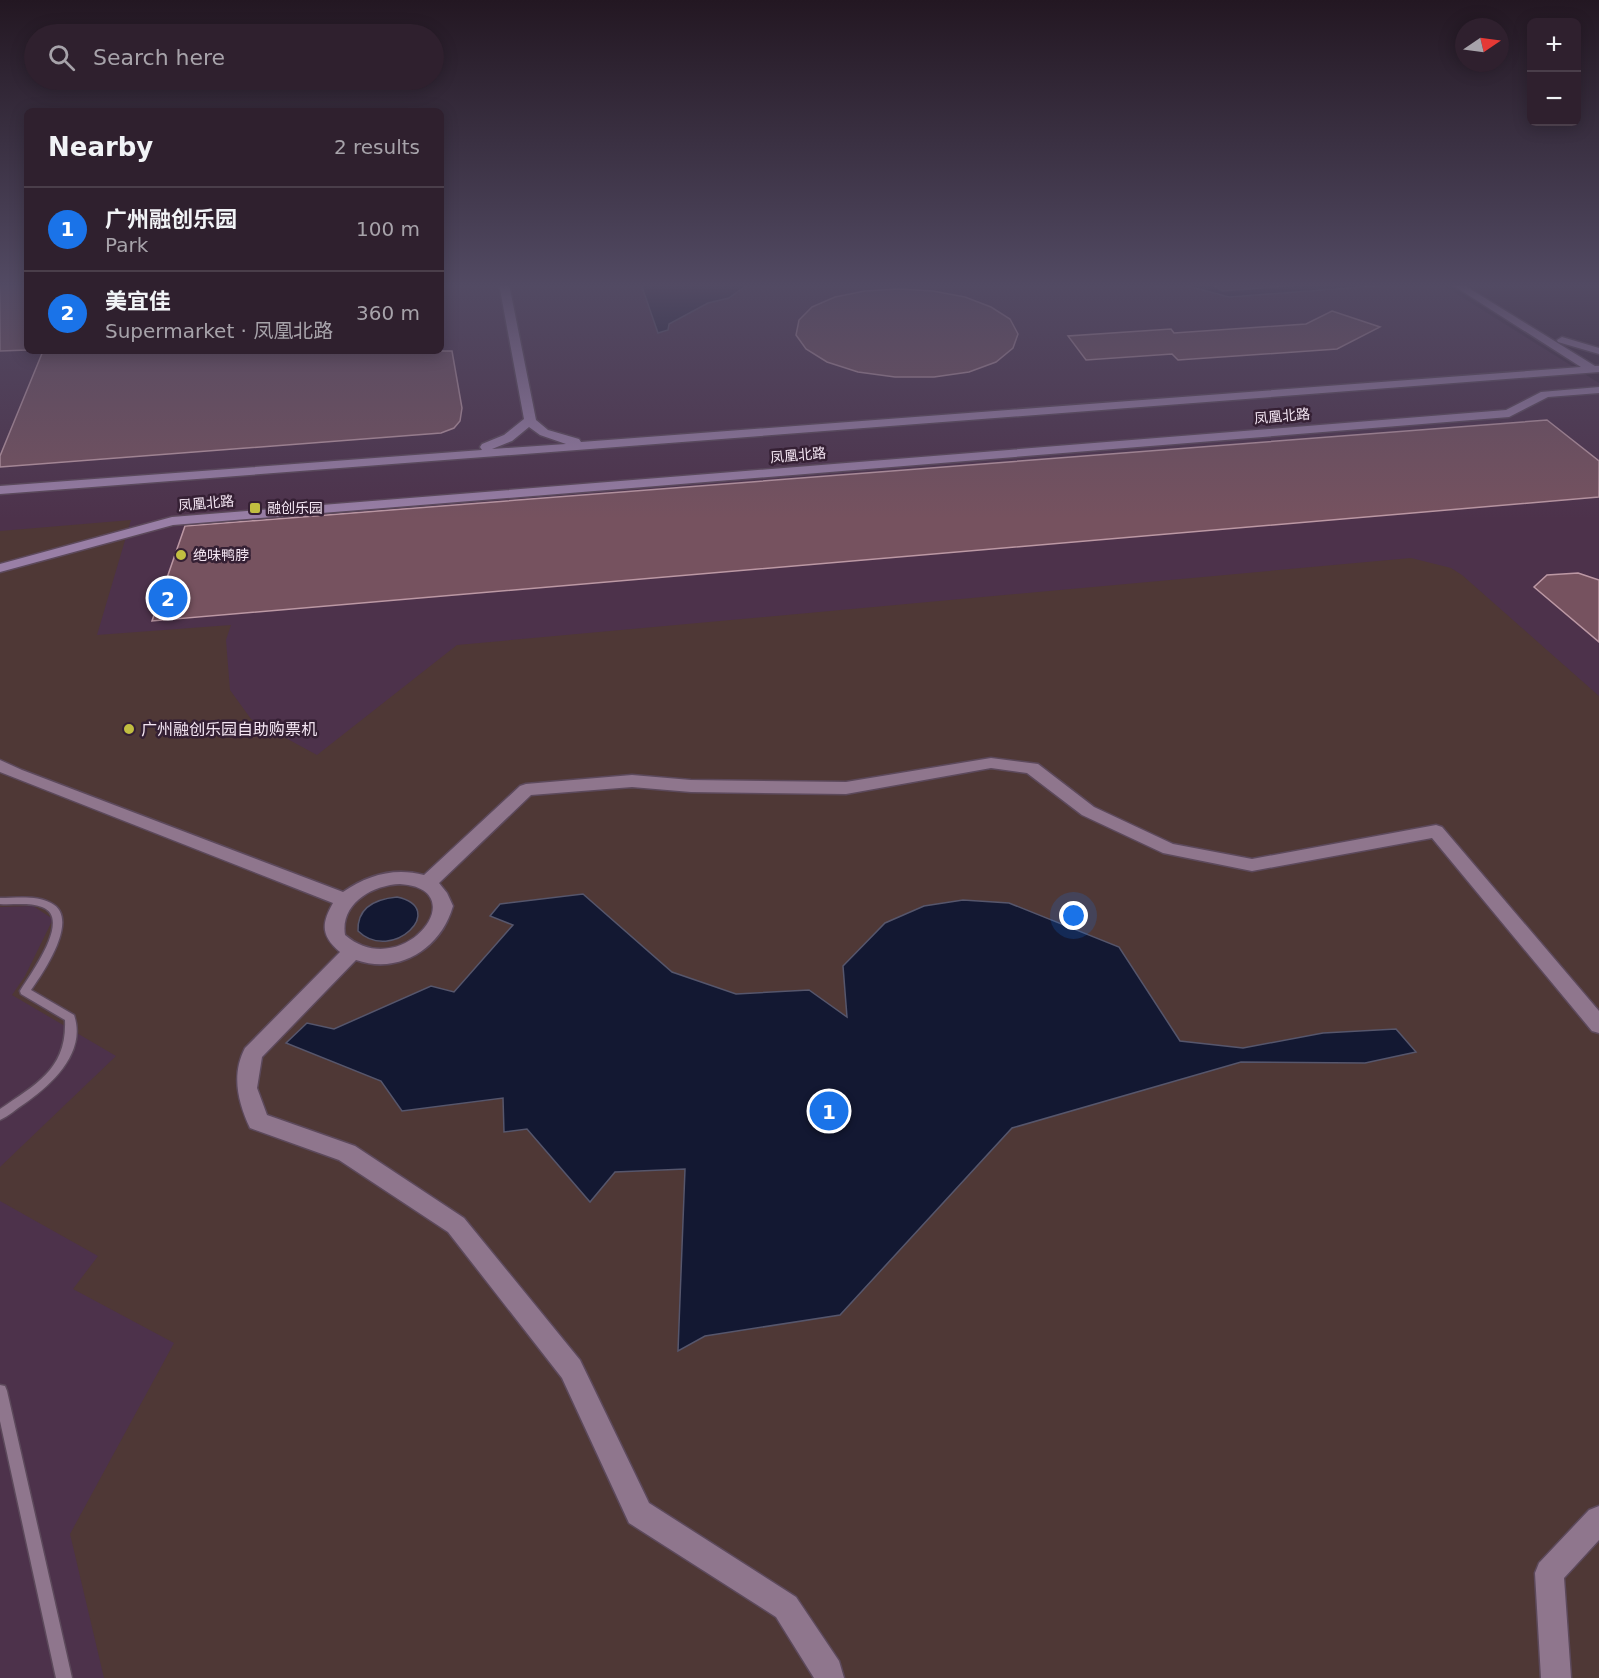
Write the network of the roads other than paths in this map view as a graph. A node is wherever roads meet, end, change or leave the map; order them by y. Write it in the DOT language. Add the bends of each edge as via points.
graph roads {
  1 [pos="519,362"];
  2 [pos="1541,362"];
  3 [pos="1598,368"];
  4 [pos="1519,375"];
  5 [pos="1599,390"];
  6 [pos="1545,394"];
  7 [pos="1599,395"];
  8 [pos="530,420"];
  9 [pos="595,445"];
  10 [pos="467,454"];
  11 [pos="0,490"];
  12 [pos="0,568"];
  13 [pos="0,765"];
  14 [pos="427,883"];
  15 [pos="345,900"];
  16 [pos="0,902"];
  17 [pos="352,952"];
  18 [pos="1599,1025"];
  19 [pos="0,1115"];
  20 [pos="0,1391"];
  21 [pos="1599,1520"];
  22 [pos="64,1678"];
  23 [pos="829,1678"];
  24 [pos="1556,1678"];
  1 -- 8 [label="main road"];
  2 -- 4 [label="main road"];
  3 -- 4 [label="main road, 凤凰北路"];
  4 -- 9 [label="main road, 凤凰北路"];
  5 -- 6 [label="main road, 凤凰北路"];
  6 -- 7 [label="main road"];
  6 -- 12 [label="main road, 凤凰北路" via="1509,413 172,521"];
  8 -- 9 [label="main road" via="542,432"];
  8 -- 10 [label="main road" via="508,438"];
  9 -- 10 [label="main road, 凤凰北路"];
  10 -- 11 [label="main road, 凤凰北路"];
  13 -- 15 [label="street"];
  14 -- 15 [label="street" via="391,878 366,886"];
  14 -- 17 [label="street" via="436,889 444,906 439,927 431,936 393,955 378,957"];
  14 -- 18 [label="street" via="526,790 632,781 691,786 846,788 991,763 1032,768 1088,811 1169,849 1252,864 1436,831"];
  15 -- 17 [label="street" via="333,929 336,938"];
  16 -- 19 [label="lane" via="39,902 53,908 58,917 54,941 25,991 70,1018 73,1035 68,1053 56,1070"];
  17 -- 23 [label="street" via="252,1054 246,1088 258,1121 346,1153 456,1225 571,1369 639,1513 786,1607"];
  20 -- 22 [label="lane"];
  21 -- 24 [label="street" via="1550,1573"];
}
